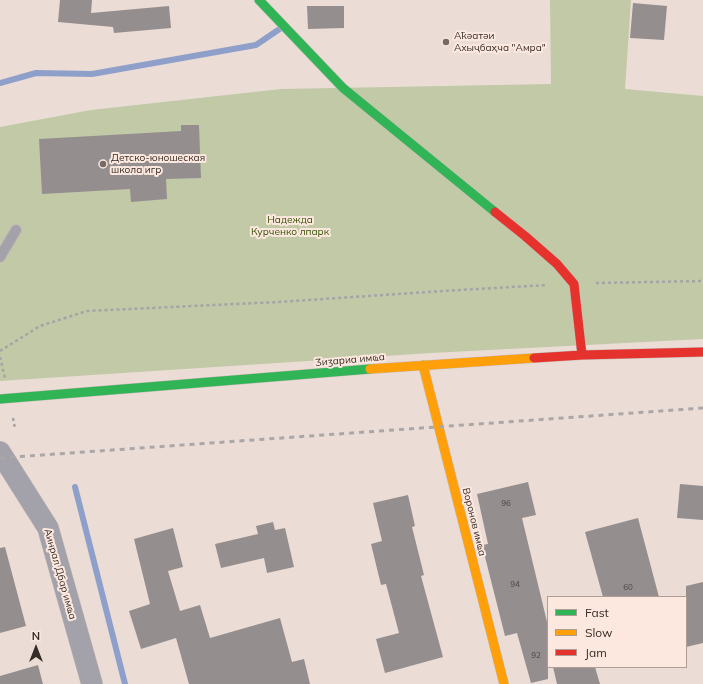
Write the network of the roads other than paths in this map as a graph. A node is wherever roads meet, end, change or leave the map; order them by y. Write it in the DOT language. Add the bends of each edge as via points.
graph roads {
  1 [pos="259,0"];
  2 [pos="16,230"];
  3 [pos="0,257"];
  4 [pos="703,352"];
  5 [pos="582,355"];
  6 [pos="423,365"];
  7 [pos="0,399"];
  8 [pos="0,452"];
  9 [pos="92,684"];
  10 [pos="504,684"];
  1 -- 5 [label="main road" via="343,88 557,264 574,284"];
  2 -- 3 [label="lane"];
  4 -- 5 [label="main road, Ӡиӡариа имҩа"];
  5 -- 6 [label="main road, Ӡиӡариа имҩа"];
  6 -- 7 [label="main road, Ӡиӡариа имҩа"];
  6 -- 10 [label="main road, Воронов имҩа"];
  8 -- 9 [label="street, Аинрал Дбар имҩа" via="48,528"];
}
